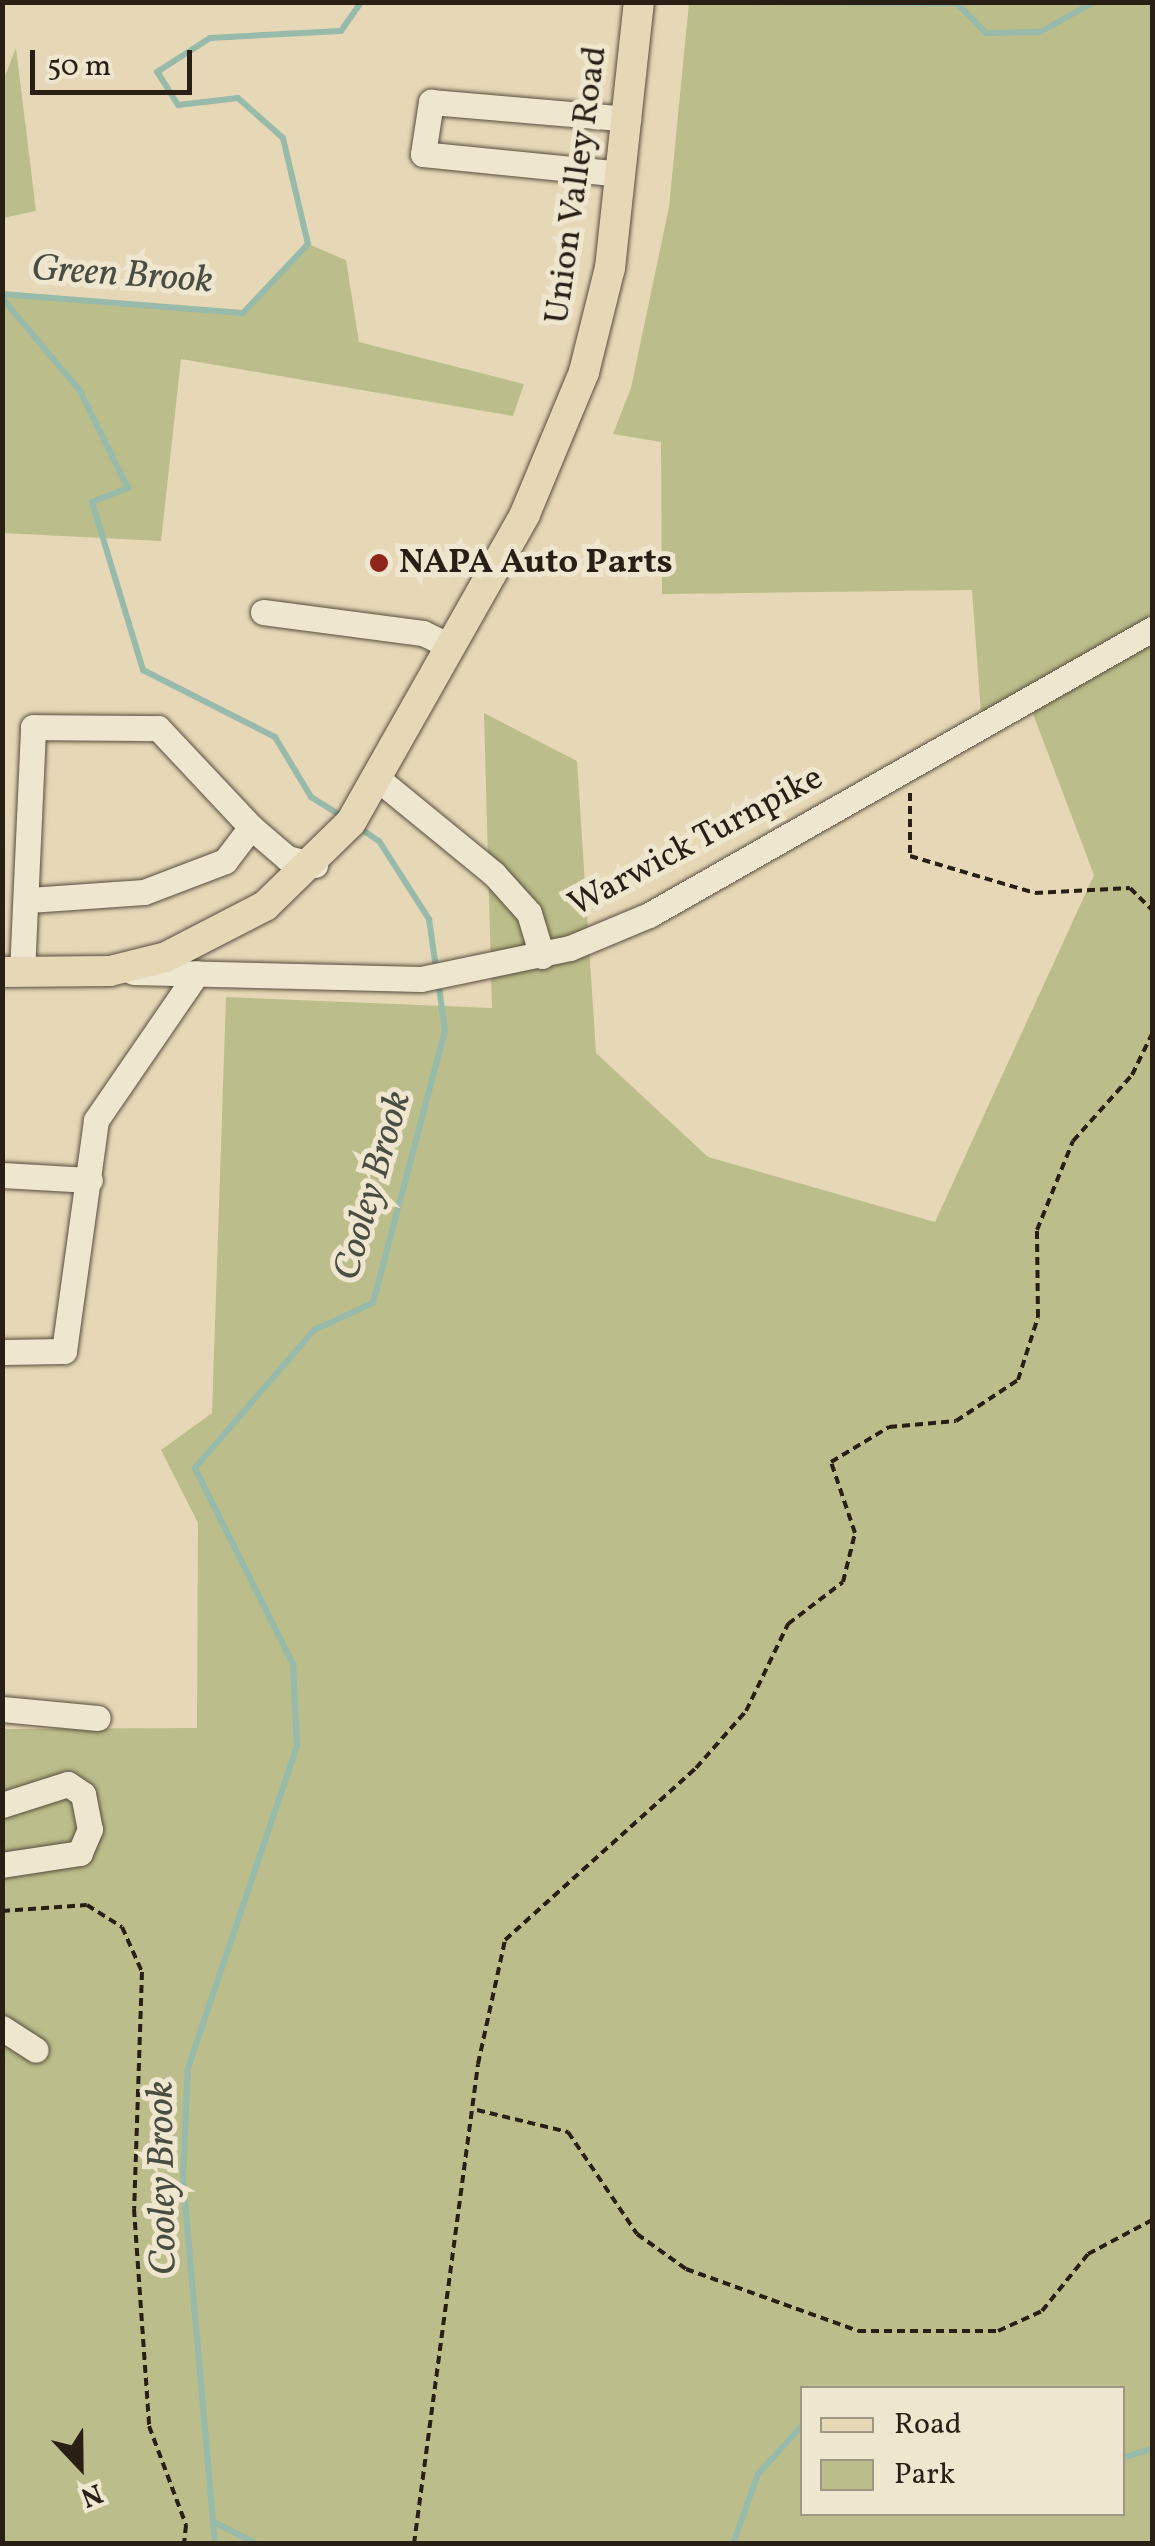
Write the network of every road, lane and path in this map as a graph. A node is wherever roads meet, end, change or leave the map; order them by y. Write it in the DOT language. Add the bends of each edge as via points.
graph roads {
  1 [pos="639,2"];
  2 [pos="628,119"];
  3 [pos="622,174"];
  4 [pos="263,612"];
  5 [pos="1152,629"];
  6 [pos="452,647"];
  7 [pos="915,764"];
  8 [pos="378,778"];
  9 [pos="251,827"];
  10 [pos="316,865"];
  11 [pos="28,900"];
  12 [pos="1152,910"];
  13 [pos="542,956"];
  14 [pos="110,971"];
  15 [pos="12,972"];
  16 [pos="197,973"];
  17 [pos="1152,1034"];
  18 [pos="2,1174"];
  19 [pos="90,1180"];
  20 [pos="2,1352"];
  21 [pos="2,1709"];
  22 [pos="98,1718"];
  23 [pos="2,1804"];
  24 [pos="2,1865"];
  25 [pos="2,1911"];
  26 [pos="2,2028"];
  27 [pos="36,2050"];
  28 [pos="476,2110"];
  29 [pos="1152,2220"];
  30 [pos="184,2544"];
  31 [pos="414,2544"];
  1 -- 2 [label="main road, Union Valley Road"];
  2 -- 3 [label="main road, Union Valley Road"];
  2 -- 3 [label="street" via="431,102 423,154"];
  3 -- 6 [label="main road, Union Valley Road" via="584,372 526,514"];
  4 -- 6 [label="street" via="423,633"];
  5 -- 7 [label="street, Warwick Turnpike"];
  6 -- 8 [label="main road, Union Valley Road"];
  7 -- 12 [label="path" via="910,856 1035,893 1130,888"];
  7 -- 13 [label="street, Warwick Turnpike" via="649,915"];
  8 -- 10 [label="main road, Union Valley Road"];
  8 -- 13 [label="street" via="494,874 528,912"];
  9 -- 10 [label="street" via="288,858"];
  9 -- 11 [label="street" via="225,861 144,892"];
  9 -- 11 [label="street" via="158,728 33,727"];
  10 -- 14 [label="main road, Union Valley Road" via="231,928"];
  11 -- 15 [label="street"];
  13 -- 16 [label="street, Warwick Turnpike" via="422,979"];
  14 -- 15 [label="main road, Union Valley Road"];
  14 -- 16 [label="street, Warwick Turnpike"];
  16 -- 19 [label="street" via="96,1120"];
  17 -- 28 [label="path" via="1132,1075 1074,1141 1037,1230 1038,1317 1018,1380 956,1421 889,1427 831,1462 855,1533 842,1582 788,1624 746,1711 696,1768 505,1940"];
  18 -- 19 [label="street"];
  19 -- 20 [label="street" via="64,1352"];
  21 -- 22 [label="street"];
  23 -- 24 [label="street" via="68,1784 83,1794 90,1829 80,1853"];
  25 -- 30 [label="path" via="87,1906 122,1927 142,1972 134,2209 149,2426 186,2525"];
  26 -- 27 [label="street"];
  28 -- 29 [label="path" via="568,2132 636,2234 686,2269 858,2331 998,2332 1042,2310 1088,2254"];
  28 -- 31 [label="path"];
}
